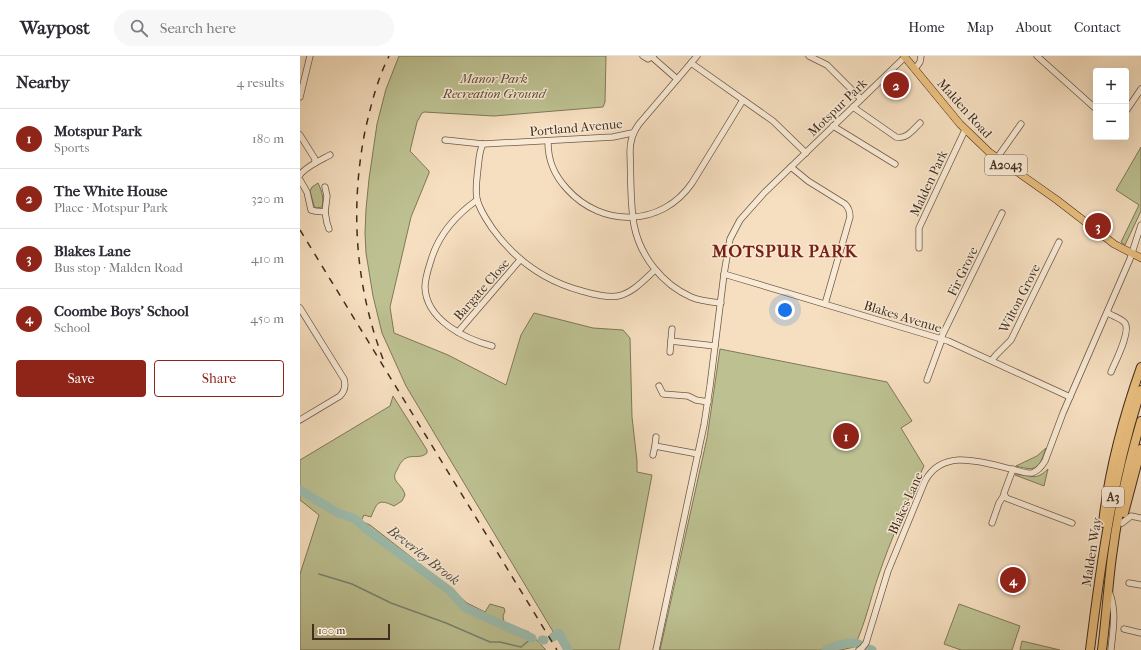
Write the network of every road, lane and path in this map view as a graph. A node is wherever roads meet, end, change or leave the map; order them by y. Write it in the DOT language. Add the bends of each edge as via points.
graph roads {
  1 [pos="310,56"];
  2 [pos="643,56"];
  3 [pos="697,56"];
  4 [pos="809,56"];
  5 [pos="904,56"];
  6 [pos="920,56"];
  7 [pos="652,57"];
  8 [pos="1039,57"];
  9 [pos="691,63"];
  10 [pos="915,69"];
  11 [pos="677,79"];
  12 [pos="1141,89"];
  13 [pos="300,97"];
  14 [pos="861,99"];
  15 [pos="743,100"];
  16 [pos="1093,106"];
  17 [pos="853,107"];
  18 [pos="1129,107"];
  19 [pos="920,123"];
  20 [pos="1021,124"];
  21 [pos="833,126"];
  22 [pos="965,130"];
  23 [pos="632,133"];
  24 [pos="300,135"];
  25 [pos="445,140"];
  26 [pos="548,142"];
  27 [pos="482,144"];
  28 [pos="806,152"];
  29 [pos="330,155"];
  30 [pos="997,158"];
  31 [pos="315,163"];
  32 [pos="895,164"];
  33 [pos="791,167"];
  34 [pos="300,175"];
  35 [pos="300,180"];
  36 [pos="325,187"];
  37 [pos="477,200"];
  38 [pos="325,212"];
  39 [pos="1002,213"];
  40 [pos="633,217"];
  41 [pos="1141,225"];
  42 [pos="329,229"];
  43 [pos="1060,242"];
  44 [pos="919,248"];
  45 [pos="1141,252"];
  46 [pos="1132,253"];
  47 [pos="1141,258"];
  48 [pos="520,260"];
  49 [pos="655,270"];
  50 [pos="724,274"];
  51 [pos="721,303"];
  52 [pos="825,304"];
  53 [pos="300,308"];
  54 [pos="1108,313"];
  55 [pos="672,329"];
  56 [pos="458,332"];
  57 [pos="942,339"];
  58 [pos="671,341"];
  59 [pos="492,346"];
  60 [pos="715,346"];
  61 [pos="670,352"];
  62 [pos="992,360"];
  63 [pos="1141,367"];
  64 [pos="1111,372"];
  65 [pos="927,380"];
  66 [pos="659,386"];
  67 [pos="1141,390"];
  68 [pos="1070,397"];
  69 [pos="708,402"];
  70 [pos="300,420"];
  71 [pos="1141,421"];
  72 [pos="656,437"];
  73 [pos="655,446"];
  74 [pos="1141,449"];
  75 [pos="698,454"];
  76 [pos="653,455"];
  77 [pos="1013,469"];
  78 [pos="1004,495"];
  79 [pos="1141,518"];
  80 [pos="992,523"];
  81 [pos="1072,523"];
  82 [pos="1122,523"];
  83 [pos="1102,556"];
  84 [pos="1112,556"];
  85 [pos="1130,583"];
  86 [pos="1141,585"];
  87 [pos="1109,589"];
  88 [pos="1124,629"];
  89 [pos="1141,633"];
  90 [pos="861,648"];
  91 [pos="656,650"];
  92 [pos="1090,650"];
  93 [pos="1102,650"];
  94 [pos="1111,650"];
  1 -- 13 [label="street"];
  2 -- 7 [label="street" via="648,59"];
  3 -- 9 [label="street, Portland Avenue"];
  4 -- 14 [label="street" via="827,65"];
  5 -- 10 [label="main road, Malden Road / A2043"];
  5 -- 14 [label="street, Motspur Park"];
  6 -- 10 [label="street" via="920,62"];
  7 -- 11 [label="street"];
  8 -- 16 [label="street"];
  9 -- 11 [label="street, Portland Avenue"];
  9 -- 15 [label="street"];
  10 -- 22 [label="main road, Malden Road / A2043"];
  11 -- 23 [label="street, Portland Avenue"];
  12 -- 18 [label="street"];
  14 -- 17 [label="street, Motspur Park"];
  15 -- 28 [label="street" via="778,125"];
  15 -- 40 [label="street" via="684,194 664,209"];
  17 -- 19 [label="street" via="899,138 906,136"];
  17 -- 21 [label="street, Motspur Park"];
  20 -- 30 [label="street"];
  21 -- 28 [label="street, Motspur Park"];
  21 -- 32 [label="street"];
  22 -- 30 [label="main road, Malden Road / A2043"];
  22 -- 44 [label="street, Malden Park" via="919,228"];
  23 -- 26 [label="street, Portland Avenue"];
  23 -- 40 [label="street" via="630,152"];
  24 -- 31 [label="street" via="316,159"];
  25 -- 27 [label="street, Portland Avenue"];
  26 -- 27 [label="street, Portland Avenue"];
  26 -- 40 [label="street" via="548,155 552,167 561,182 576,198 602,213"];
  27 -- 37 [label="street"];
  28 -- 33 [label="street, Motspur Park"];
  29 -- 31 [label="street"];
  30 -- 46 [label="main road, Malden Road / A2043" via="1114,244"];
  31 -- 34 [label="street"];
  33 -- 50 [label="street, Motspur Park" via="756,201 736,226 730,239"];
  33 -- 52 [label="street" via="845,204 850,212"];
  35 -- 38 [label="street" via="307,192 311,210"];
  36 -- 38 [label="street"];
  37 -- 48 [label="street" via="481,211 504,244"];
  37 -- 56 [label="street, Bargate Close" via="441,236 426,278 425,287 429,304 440,318"];
  38 -- 42 [label="street"];
  39 -- 57 [label="street, Fir Grove"];
  40 -- 49 [label="street" via="639,242"];
  41 -- 46 [label="street, Blakes Lane"];
  43 -- 62 [label="street, Wilton Grove" via="1013,337"];
  45 -- 46 [label="main road"];
  46 -- 47 [label="main road, Malden Road / A2043"];
  46 -- 54 [label="street, Blakes Lane"];
  48 -- 49 [label="street" via="560,284 611,297 626,294"];
  48 -- 56 [label="street, Bargate Close"];
  49 -- 51 [label="street" via="685,294"];
  50 -- 51 [label="street, Motspur Park"];
  50 -- 52 [label="street, Blakes Avenue"];
  51 -- 60 [label="street, Motspur Park"];
  52 -- 57 [label="street, Blakes Avenue"];
  53 -- 70 [label="street" via="344,379 345,386 340,396"];
  54 -- 64 [label="street" via="1123,321 1126,327 1124,340"];
  54 -- 68 [label="street, Blakes Lane"];
  55 -- 58 [label="street"];
  56 -- 59 [label="street, Bargate Close"];
  57 -- 62 [label="street, Blakes Avenue"];
  57 -- 65 [label="street, Fir Grove"];
  58 -- 60 [label="street"];
  58 -- 61 [label="street"];
  60 -- 69 [label="street, Motspur Park"];
  62 -- 68 [label="street, Blakes Avenue"];
  63 -- 83 [label="highway" via="1112,467 1104,514"];
  66 -- 69 [label="street" via="663,394 688,396"];
  67 -- 83 [label="highway, Malden Way / A3" via="1122,457"];
  68 -- 77 [label="street, Blakes Lane" via="1042,466 1032,473"];
  69 -- 75 [label="street, Motspur Park"];
  71 -- 84 [label="highway, Malden Way / A3" via="1122,496"];
  72 -- 73 [label="street"];
  73 -- 75 [label="street"];
  73 -- 76 [label="street"];
  74 -- 82 [label="highway"];
  75 -- 91 [label="street, Motspur Park"];
  77 -- 78 [label="street"];
  77 -- 90 [label="street, Blakes Lane" via="958,460 944,462 932,470 925,481 891,565 868,637"];
  78 -- 80 [label="street"];
  78 -- 81 [label="street" via="1009,500"];
  79 -- 82 [label="street" via="1131,516"];
  82 -- 84 [label="highway"];
  83 -- 92 [label="highway, Malden Way / A3"];
  84 -- 87 [label="highway, Malden Way / A3"];
  85 -- 86 [label="street"];
  87 -- 93 [label="highway, Malden Way / A3"];
  87 -- 94 [label="street, Malden Way" via="1114,603"];
  88 -- 89 [label="street"];
}
